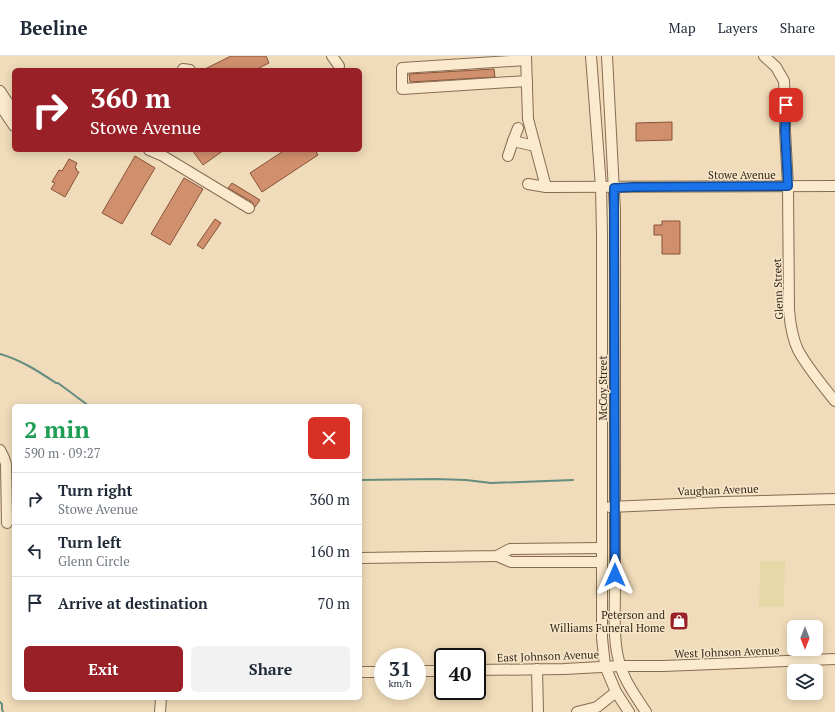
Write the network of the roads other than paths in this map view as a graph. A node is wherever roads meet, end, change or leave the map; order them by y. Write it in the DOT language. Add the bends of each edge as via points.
graph roads {
  1 [pos="332,56"];
  2 [pos="591,56"];
  3 [pos="607,56"];
  4 [pos="764,56"];
  5 [pos="526,58"];
  6 [pos="339,66"];
  7 [pos="527,81"];
  8 [pos="0,91"];
  9 [pos="0,105"];
  10 [pos="12,109"];
  11 [pos="12,123"];
  12 [pos="518,128"];
  13 [pos="513,141"];
  14 [pos="535,146"];
  15 [pos="154,152"];
  16 [pos="508,156"];
  17 [pos="528,184"];
  18 [pos="788,186"];
  19 [pos="835,186"];
  20 [pos="546,187"];
  21 [pos="601,187"];
  22 [pos="614,188"];
  23 [pos="249,208"];
  24 [pos="835,401"];
  25 [pos="0,450"];
  26 [pos="835,499"];
  27 [pos="602,507"];
  28 [pos="615,507"];
  29 [pos="7,523"];
  30 [pos="602,548"];
  31 [pos="497,556"];
  32 [pos="362,558"];
  33 [pos="602,562"];
  34 [pos="835,659"];
  35 [pos="605,666"];
  36 [pos="620,666"];
  37 [pos="537,669"];
  38 [pos="486,670"];
  39 [pos="362,672"];
  40 [pos="374,672"];
  41 [pos="616,692"];
  42 [pos="161,700"];
  43 [pos="160,712"];
  44 [pos="538,712"];
  45 [pos="577,712"];
  46 [pos="629,712"];
  47 [pos="646,712"];
  1 -- 6 [label="street"];
  2 -- 21 [label="street, McCoy Street"];
  3 -- 22 [label="street, McCoy Street"];
  4 -- 18 [label="street, Glenn Street" via="776,67 784,81"];
  5 -- 7 [label="street"];
  5 -- 7 [label="street" via="402,68 402,89"];
  7 -- 14 [label="street" via="528,119"];
  8 -- 10 [label="street"];
  9 -- 11 [label="street"];
  12 -- 13 [label="street"];
  13 -- 14 [label="street"];
  13 -- 16 [label="street"];
  14 -- 20 [label="street"];
  15 -- 23 [label="street"];
  17 -- 20 [label="street, Stowe Avenue"];
  18 -- 19 [label="street, Stowe Avenue"];
  18 -- 22 [label="street, Stowe Avenue"];
  18 -- 24 [label="street, Glenn Street" via="790,323 798,349"];
  20 -- 21 [label="street, Stowe Avenue"];
  21 -- 22 [label="street, Stowe Avenue"];
  21 -- 27 [label="street, McCoy Street"];
  22 -- 28 [label="street, McCoy Street"];
  25 -- 29 [label="street" via="6,464"];
  26 -- 28 [label="street, Vaughan Avenue"];
  27 -- 28 [label="street, Vaughan Avenue"];
  27 -- 30 [label="street, McCoy Street"];
  28 -- 36 [label="street, McCoy Street" via="616,644"];
  30 -- 31 [label="street" via="510,549"];
  30 -- 33 [label="street, McCoy Street"];
  31 -- 32 [label="street"];
  31 -- 33 [label="street" via="511,562"];
  33 -- 35 [label="street, McCoy Street" via="602,638"];
  34 -- 36 [label="street, West Johnson Avenue"];
  35 -- 36 [label="street, East Johnson Avenue"];
  35 -- 37 [label="street, East Johnson Avenue"];
  35 -- 41 [label="street, McCoy Street"];
  36 -- 47 [label="street, McCoy Street"];
  37 -- 38 [label="street, East Johnson Avenue"];
  37 -- 44 [label="street"];
  39 -- 40 [label="street"];
  41 -- 45 [label="street" via="597,707"];
  41 -- 46 [label="street, McCoy Street"];
  42 -- 43 [label="street"];
}
